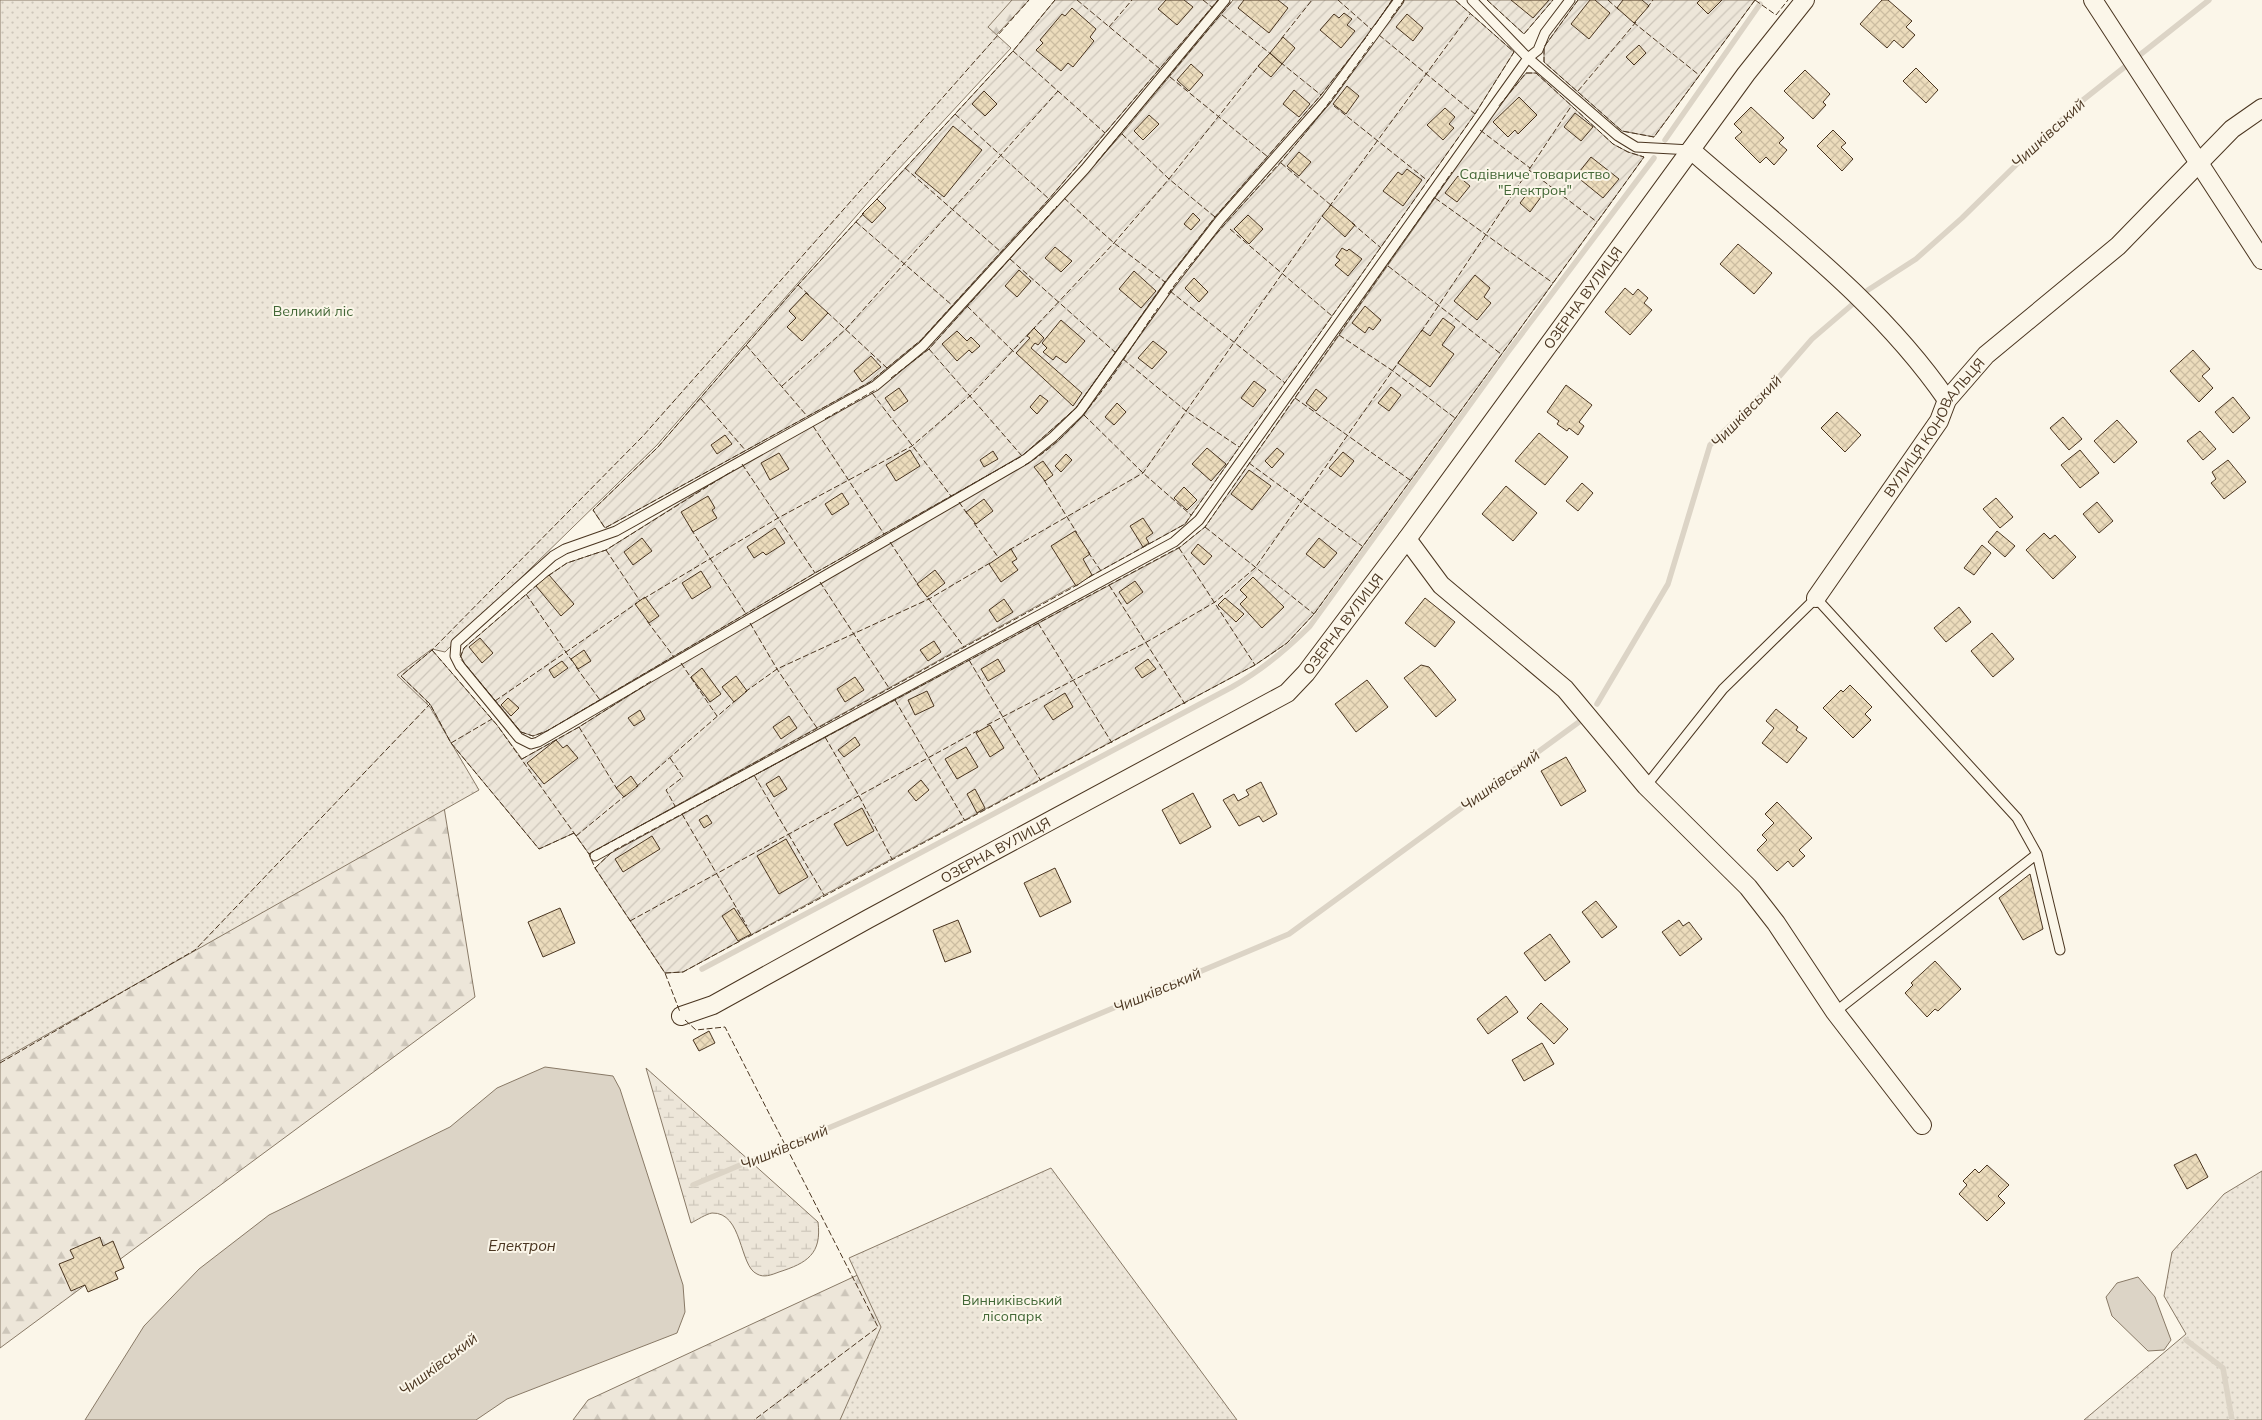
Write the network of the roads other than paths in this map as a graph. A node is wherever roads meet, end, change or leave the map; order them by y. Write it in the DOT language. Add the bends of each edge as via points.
graph roads {
  1 [pos="1225,0"];
  2 [pos="1399,0"];
  3 [pos="1472,0"];
  4 [pos="1570,0"];
  5 [pos="1805,0"];
  6 [pos="2093,0"];
  7 [pos="1528,58"];
  8 [pos="2262,108"];
  9 [pos="1691,150"];
  10 [pos="2198,163"];
  11 [pos="2262,260"];
  12 [pos="1947,400"];
  13 [pos="1407,539"];
  14 [pos="1816,598"];
  15 [pos="1646,786"];
  16 [pos="2037,854"];
  17 [pos="595,856"];
  18 [pos="2060,950"];
  19 [pos="1835,1012"];
  20 [pos="681,1016"];
  21 [pos="1922,1125"];
  1 -- 2 [label="lane" via="1085,169 923,346 875,386 616,532 553,556 456,643 455,656 460,666 519,738 531,744 538,742 1026,459 1054,438 1080,411 1220,220 1326,100"];
  3 -- 7 [label="lane"];
  4 -- 7 [label="lane" via="1545,33 1538,50"];
  5 -- 9 [label="street, ОЗЕРНА ВУЛИЦЯ"];
  6 -- 10 [label="street"];
  7 -- 9 [label="lane" via="1636,147"];
  7 -- 17 [label="lane" via="1205,513 1174,542"];
  8 -- 10 [label="street, ВУЛИЦЯ КОНОВАЛЬЦЯ" via="2232,129"];
  9 -- 12 [label="street" via="1855,292 1918,361"];
  9 -- 13 [label="street, ОЗЕРНА ВУЛИЦЯ"];
  10 -- 11 [label="street"];
  10 -- 12 [label="street, ВУЛИЦЯ КОНОВАЛЬЦЯ" via="2118,246 1986,355"];
  12 -- 14 [label="street, ВУЛИЦЯ КОНОВАЛЬЦЯ" via="1939,421"];
  13 -- 15 [label="street" via="1441,584 1565,689"];
  13 -- 20 [label="street, ОЗЕРНА ВУЛИЦЯ" via="1287,694 713,1005"];
  14 -- 15 [label="lane, ВУЛИЦЯ КОНОВАЛЬЦЯ" via="1723,689"];
  14 -- 16 [label="lane" via="2017,818"];
  15 -- 19 [label="street" via="1748,886"];
  16 -- 18 [label="lane"];
  16 -- 19 [label="lane"];
  19 -- 21 [label="street"];
}
